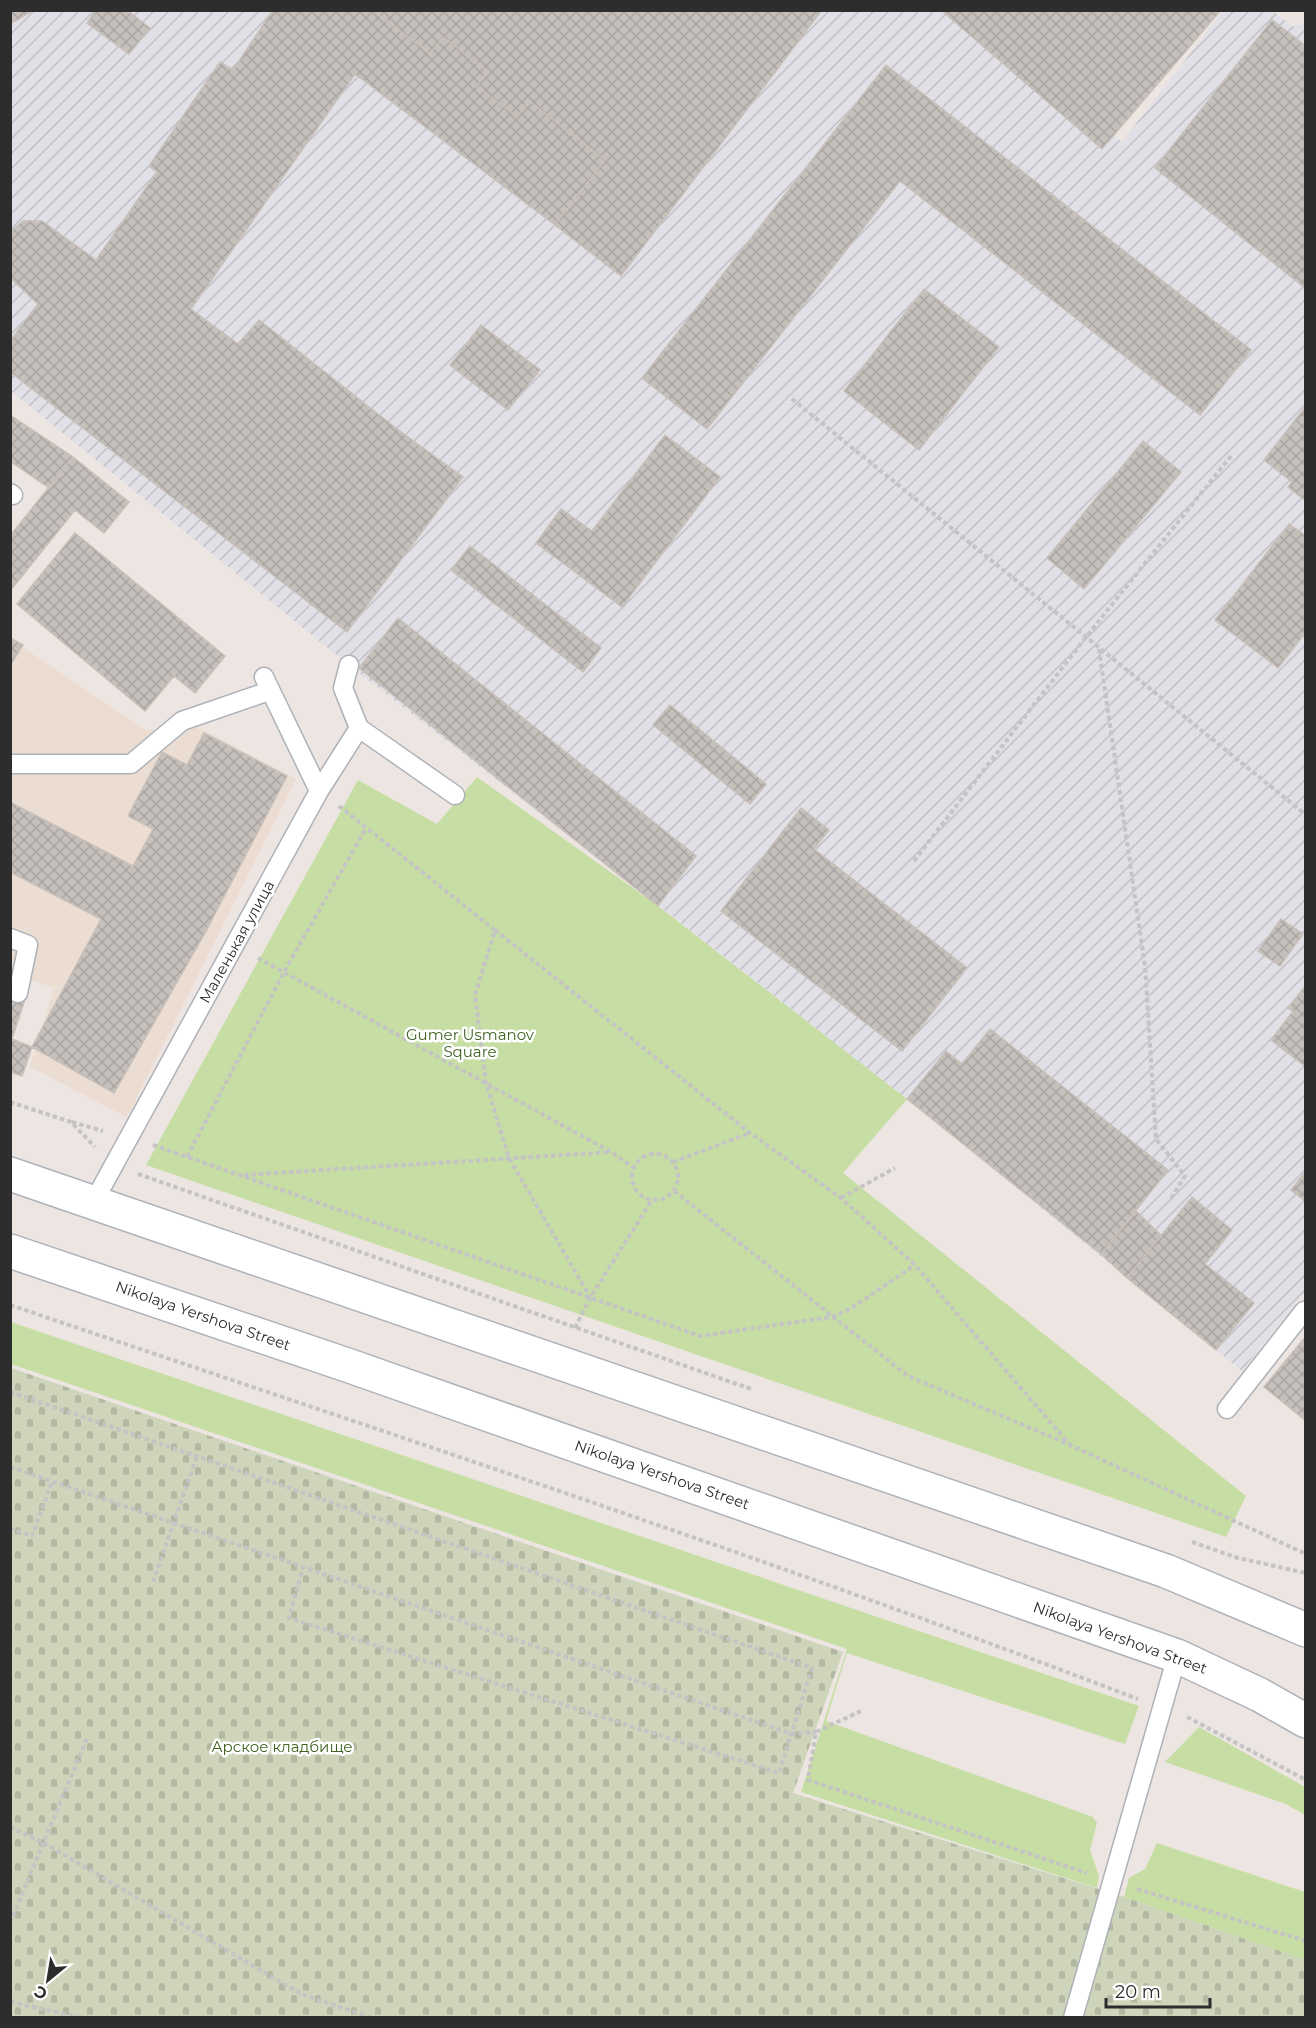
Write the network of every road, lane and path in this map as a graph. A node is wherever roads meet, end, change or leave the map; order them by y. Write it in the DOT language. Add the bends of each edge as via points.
graph roads {
  1 [pos="792,399"];
  2 [pos="1231,456"];
  3 [pos="1086,638"];
  4 [pos="1099,648"];
  5 [pos="349,665"];
  6 [pos="359,728"];
  7 [pos="10,764"];
  8 [pos="319,791"];
  9 [pos="455,795"];
  10 [pos="1305,815"];
  11 [pos="366,828"];
  12 [pos="914,861"];
  13 [pos="495,930"];
  14 [pos="10,938"];
  15 [pos="235,945"];
  16 [pos="284,972"];
  17 [pos="18,993"];
  18 [pos="486,1083"];
  19 [pos="10,1102"];
  20 [pos="72,1122"];
  21 [pos="750,1133"];
  22 [pos="129,1137"];
  23 [pos="611,1152"];
  24 [pos="187,1157"];
  25 [pos="509,1158"];
  26 [pos="673,1162"];
  27 [pos="114,1166"];
  28 [pos="634,1168"];
  29 [pos="895,1168"];
  30 [pos="10,1174"];
  31 [pos="241,1175"];
  32 [pos="674,1191"];
  33 [pos="841,1198"];
  34 [pos="652,1200"];
  35 [pos="1170,1200"];
  36 [pos="93,1203"];
  37 [pos="10,1251"];
  38 [pos="915,1265"];
  39 [pos="590,1298"];
  40 [pos="10,1305"];
  41 [pos="1304,1311"];
  42 [pos="831,1317"];
  43 [pos="575,1328"];
  44 [pos="755,1391"];
  45 [pos="10,1392"];
  46 [pos="1227,1409"];
  47 [pos="1070,1445"];
  48 [pos="197,1456"];
  49 [pos="10,1467"];
  50 [pos="52,1482"];
  51 [pos="174,1523"];
  52 [pos="10,1528"];
  53 [pos="1182,1539"];
  54 [pos="1305,1554"];
  55 [pos="303,1567"];
  56 [pos="1305,1573"];
  57 [pos="153,1582"];
  58 [pos="1305,1630"];
  59 [pos="1177,1656"];
  60 [pos="1162,1708"];
  61 [pos="861,1711"];
  62 [pos="1305,1721"];
  63 [pos="816,1732"];
  64 [pos="792,1734"];
  65 [pos="88,1736"];
  66 [pos="1305,1780"];
  67 [pos="10,1827"];
  68 [pos="44,1843"];
  69 [pos="1112,1882"];
  70 [pos="10,1923"];
  71 [pos="1305,1941"];
  72 [pos="10,2002"];
  73 [pos="84,2018"];
  74 [pos="373,2018"];
  75 [pos="1073,2018"];
  1 -- 3 [label="path"];
  2 -- 3 [label="path"];
  3 -- 4 [label="path"];
  3 -- 12 [label="path"];
  4 -- 10 [label="path"];
  4 -- 35 [label="path" via="1145,966 1156,1138 1185,1176"];
  5 -- 6 [label="lane" via="343,688"];
  6 -- 8 [label="lane, Маленькая улица"];
  6 -- 9 [label="lane"];
  7 -- 8 [label="lane" via="131,764 182,721 266,684"];
  8 -- 11 [label="path"];
  8 -- 15 [label="lane, Маленькая улица"];
  11 -- 13 [label="path"];
  11 -- 16 [label="path"];
  13 -- 18 [label="path" via="475,995"];
  13 -- 21 [label="path"];
  14 -- 17 [label="lane" via="28,945"];
  15 -- 16 [label="path"];
  15 -- 22 [label="lane, Маленькая улица"];
  16 -- 18 [label="path"];
  16 -- 24 [label="path"];
  18 -- 23 [label="path"];
  18 -- 25 [label="path"];
  19 -- 20 [label="path"];
  20 -- 22 [label="path"];
  20 -- 27 [label="path"];
  21 -- 26 [label="path"];
  21 -- 33 [label="path"];
  22 -- 24 [label="path"];
  22 -- 27 [label="lane, Маленькая улица"];
  23 -- 25 [label="path"];
  23 -- 28 [label="path"];
  24 -- 31 [label="path"];
  25 -- 31 [label="path"];
  25 -- 39 [label="path"];
  26 -- 28 [label="path" via="652,1154"];
  26 -- 32 [label="path" via="678,1176"];
  27 -- 36 [label="lane, Маленькая улица"];
  27 -- 43 [label="path"];
  28 -- 34 [label="path" via="635,1188"];
  29 -- 33 [label="path"];
  30 -- 36 [label="main road"];
  31 -- 39 [label="path"];
  32 -- 34 [label="path"];
  32 -- 42 [label="path"];
  33 -- 38 [label="path"];
  34 -- 39 [label="path"];
  36 -- 58 [label="main road" via="1166,1571"];
  37 -- 59 [label="main road, Nikolaya Yershova Street"];
  38 -- 42 [label="path" via="850,1309"];
  38 -- 47 [label="path"];
  39 -- 42 [label="path" via="700,1336"];
  39 -- 43 [label="path"];
  40 -- 60 [label="path" via="604,1507"];
  41 -- 46 [label="lane"];
  42 -- 47 [label="path" via="908,1376"];
  43 -- 44 [label="path"];
  45 -- 48 [label="path"];
  47 -- 54 [label="path"];
  48 -- 51 [label="path"];
  48 -- 64 [label="path" via="812,1668"];
  49 -- 50 [label="path"];
  50 -- 51 [label="path"];
  50 -- 52 [label="path" via="32,1536"];
  51 -- 55 [label="path"];
  51 -- 57 [label="path"];
  53 -- 56 [label="path" via="1238,1558"];
  55 -- 64 [label="path"];
  55 -- 64 [label="path" via="289,1618 779,1773"];
  59 -- 60 [label="lane"];
  59 -- 62 [label="main road, Nikolaya Yershova Street"];
  60 -- 66 [label="path" via="1195,1720"];
  60 -- 69 [label="lane"];
  61 -- 63 [label="path"];
  63 -- 64 [label="path"];
  63 -- 69 [label="path" via="807,1780"];
  65 -- 68 [label="path"];
  67 -- 68 [label="path"];
  68 -- 70 [label="path"];
  68 -- 74 [label="path" via="301,1994"];
  69 -- 71 [label="path"];
  69 -- 75 [label="lane"];
  72 -- 73 [label="path"];
}
